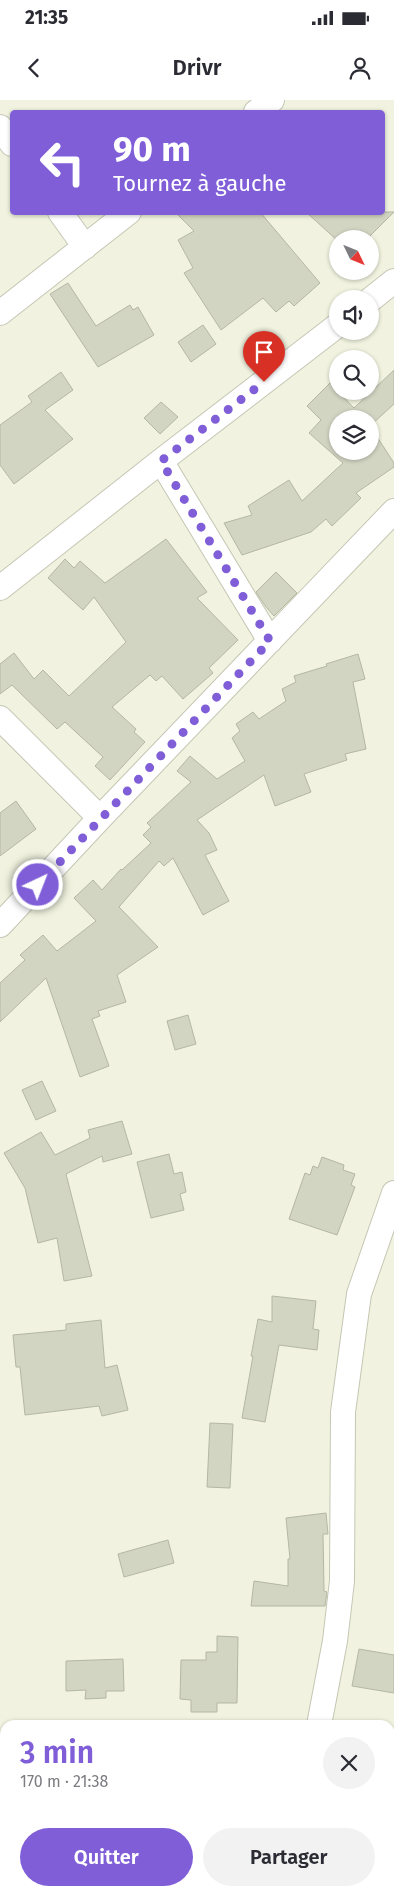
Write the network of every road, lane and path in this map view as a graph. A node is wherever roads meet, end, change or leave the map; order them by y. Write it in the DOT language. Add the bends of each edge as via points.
graph roads {
  1 [pos="272,100"];
  2 [pos="259,110"];
  3 [pos="0,126"];
  4 [pos="10,141"];
  5 [pos="62,215"];
  6 [pos="125,215"];
  7 [pos="85,247"];
  8 [pos="394,281"];
  9 [pos="379,293"];
  10 [pos="0,313"];
  11 [pos="329,332"];
  12 [pos="161,461"];
  13 [pos="394,511"];
  14 [pos="0,588"];
  15 [pos="270,641"];
  16 [pos="0,718"];
  17 [pos="100,818"];
  18 [pos="0,925"];
  19 [pos="394,1193"];
  20 [pos="320,1720"];
  1 -- 2 [label="street"];
  3 -- 4 [label="street"];
  5 -- 7 [label="street"];
  6 -- 7 [label="street"];
  7 -- 10 [label="street"];
  8 -- 9 [label="street"];
  11 -- 12 [label="street"];
  12 -- 14 [label="street"];
  12 -- 15 [label="street"];
  13 -- 15 [label="street"];
  15 -- 17 [label="street"];
  16 -- 17 [label="street"];
  17 -- 18 [label="street"];
  19 -- 20 [label="street" via="358,1294 343,1412 342,1581"];
}
